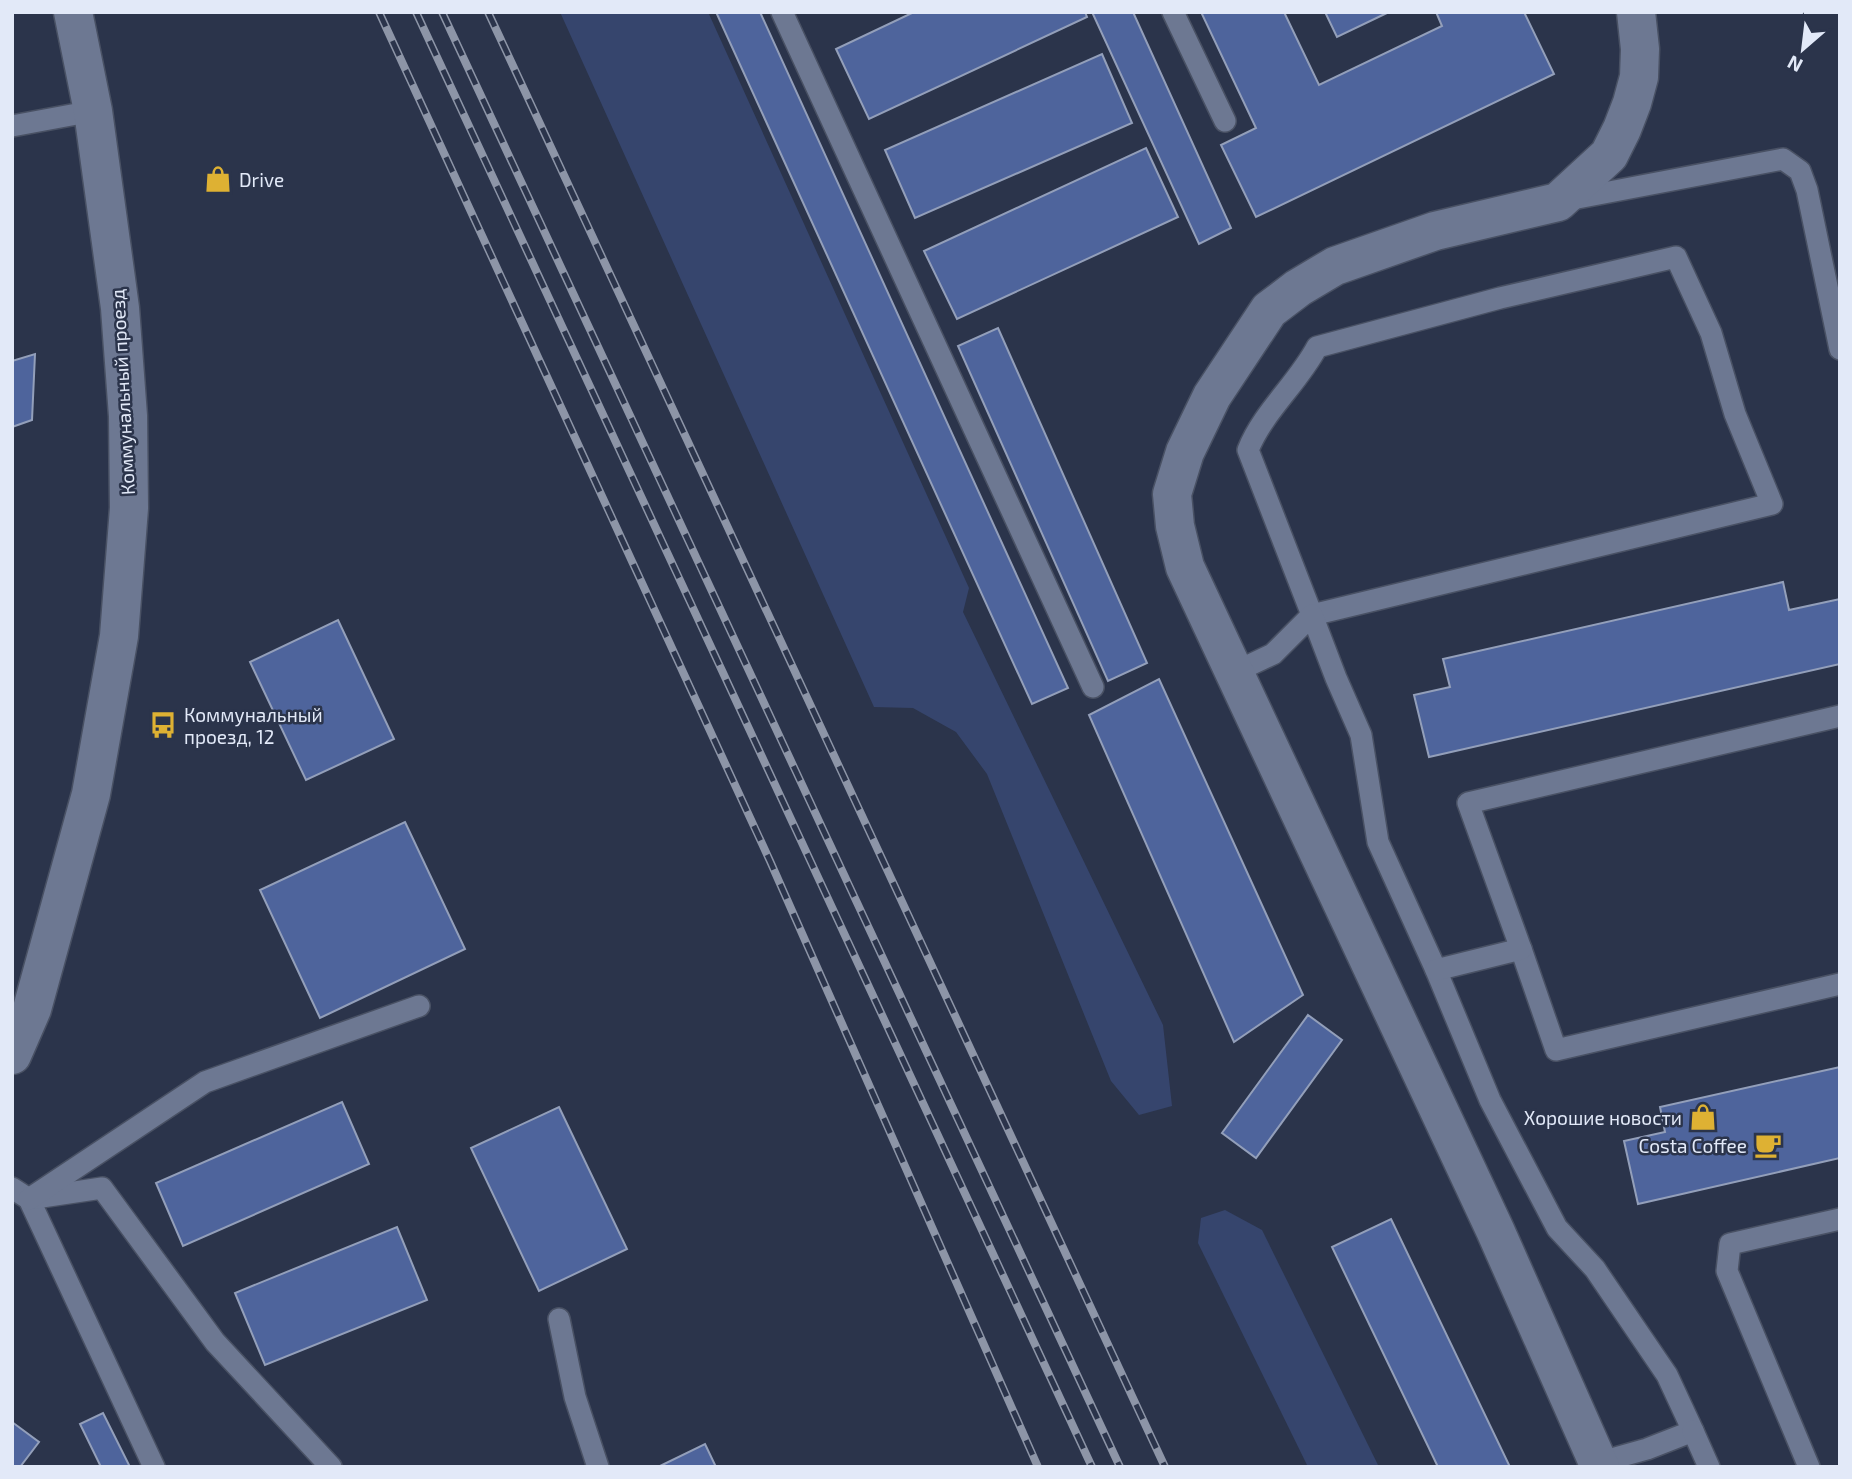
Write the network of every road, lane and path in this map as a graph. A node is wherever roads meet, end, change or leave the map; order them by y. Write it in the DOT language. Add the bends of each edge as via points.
graph roads {
  1 [pos="72,12"];
  2 [pos="782,12"];
  3 [pos="1173,12"];
  4 [pos="1636,12"];
  5 [pos="93,111"];
  6 [pos="1225,121"];
  7 [pos="12,126"];
  8 [pos="1558,202"];
  9 [pos="1840,349"];
  10 [pos="1312,615"];
  11 [pos="1235,672"];
  12 [pos="1093,687"];
  13 [pos="1840,716"];
  14 [pos="1521,949"];
  15 [pos="1436,970"];
  16 [pos="1840,984"];
  17 [pos="419,1006"];
  18 [pos="12,1055"];
  19 [pos="21,1193"];
  20 [pos="1840,1219"];
  21 [pos="559,1320"];
  22 [pos="1693,1431"];
  23 [pos="1599,1465"];
  24 [pos="154,1467"];
  25 [pos="331,1467"];
  26 [pos="598,1467"];
  27 [pos="1709,1467"];
  28 [pos="1809,1467"];
  1 -- 5 [label="street, Коммунальный проезд"];
  2 -- 12 [label="lane"];
  3 -- 6 [label="lane"];
  4 -- 8 [label="street" via="1639,76 1622,129 1609,155"];
  5 -- 7 [label="lane"];
  5 -- 18 [label="street, Коммунальный проезд" via="120,308 128,416 128,508 119,636 91,794 72,870 32,1009"];
  8 -- 9 [label="lane" via="1783,159 1800,171 1807,190"];
  8 -- 11 [label="street" via="1435,231 1335,266 1269,310 1212,396 1185,452 1172,494 1185,566"];
  10 -- 10 [label="lane" via="1248,450 1317,347 1676,257 1712,333 1735,414 1772,504"];
  10 -- 11 [label="lane" via="1273,654"];
  10 -- 15 [label="lane" via="1362,734 1378,842"];
  11 -- 23 [label="street" via="1495,1230"];
  13 -- 14 [label="lane" via="1468,803"];
  14 -- 15 [label="lane"];
  14 -- 16 [label="lane" via="1556,1050"];
  15 -- 22 [label="lane" via="1490,1100 1557,1228 1595,1269 1660,1364"];
  17 -- 19 [label="lane" via="205,1082"];
  19 -- 24 [label="lane"];
  19 -- 25 [label="lane" via="102,1188 215,1342"];
  20 -- 28 [label="lane" via="1730,1244 1727,1271"];
  21 -- 26 [label="lane" via="575,1397"];
  22 -- 23 [label="lane"];
  22 -- 27 [label="lane"];
}
